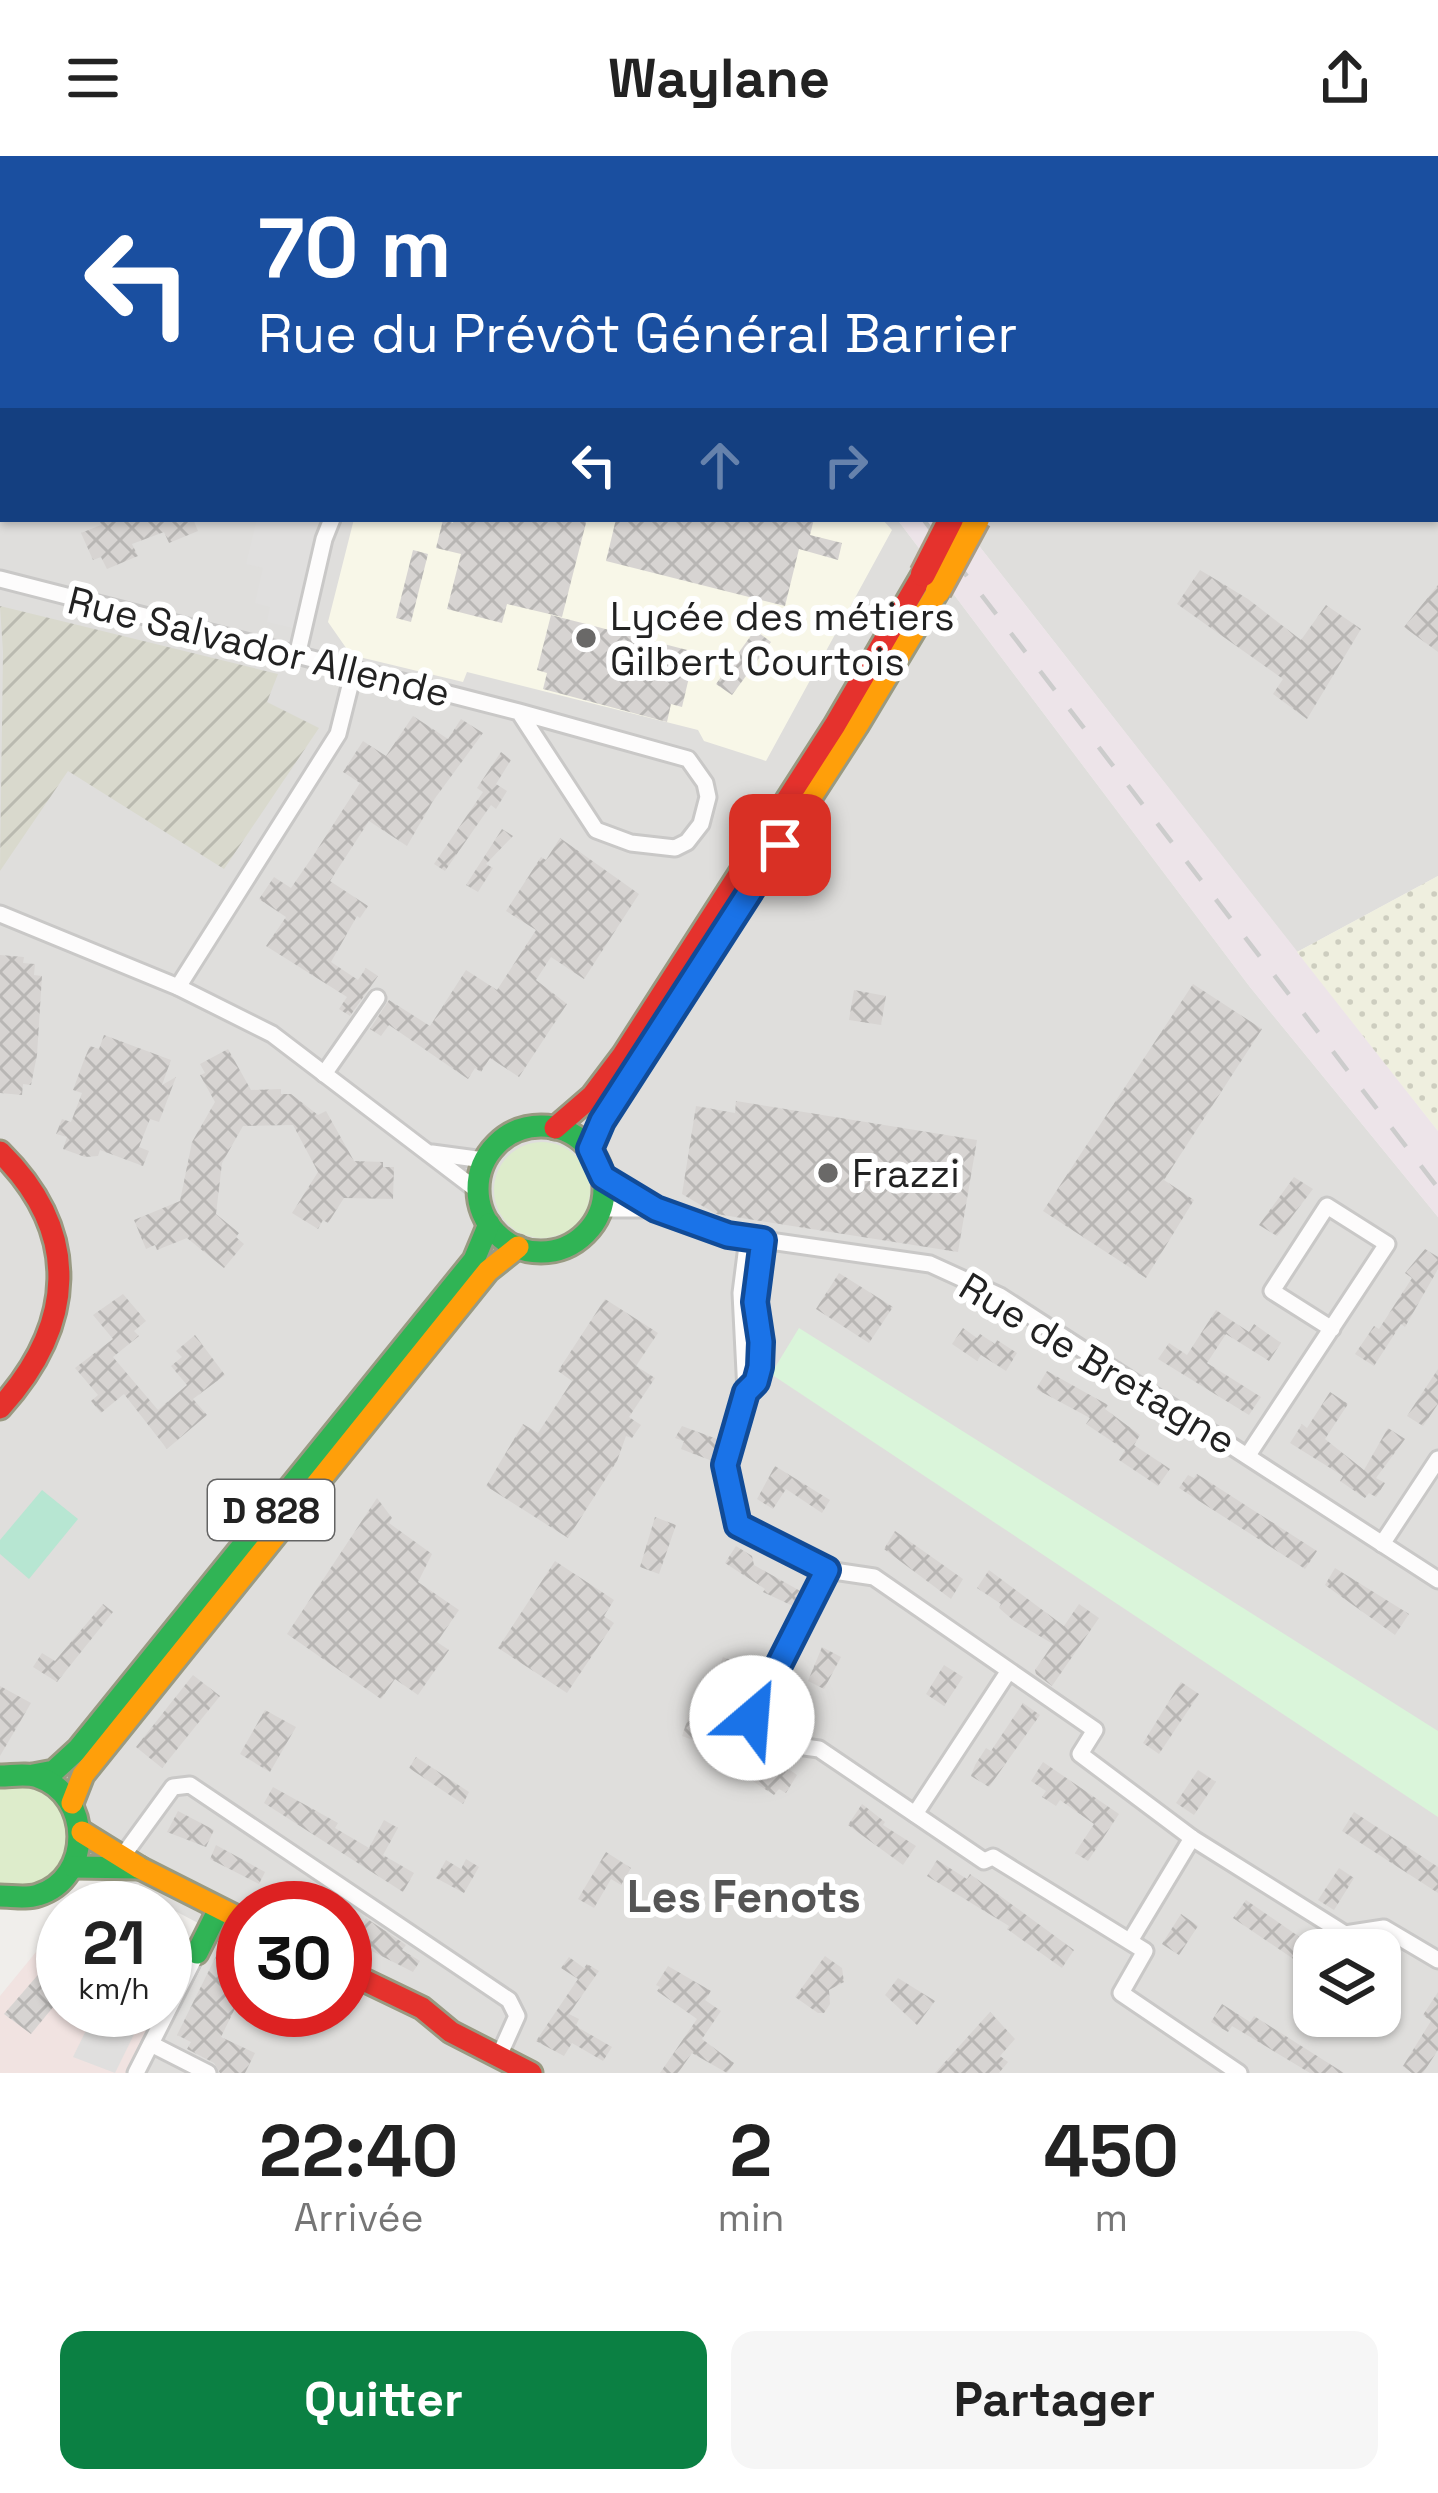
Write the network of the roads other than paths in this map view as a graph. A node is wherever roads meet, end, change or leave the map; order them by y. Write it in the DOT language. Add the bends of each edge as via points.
graph roads {
  1 [pos="331,522"];
  2 [pos="950,522"];
  3 [pos="975,522"];
  4 [pos="0,580"];
  5 [pos="930,582"];
  6 [pos="297,656"];
  7 [pos="354,670"];
  8 [pos="519,712"];
  9 [pos="0,914"];
  10 [pos="178,987"];
  11 [pos="376,998"];
  12 [pos="325,1074"];
  13 [pos="555,1128"];
  14 [pos="590,1149"];
  15 [pos="0,1152"];
  16 [pos="429,1153"];
  17 [pos="484,1160"];
  18 [pos="603,1177"];
  19 [pos="478,1191"];
  20 [pos="600,1209"];
  21 [pos="656,1209"];
  22 [pos="489,1224"];
  23 [pos="755,1239"];
  24 [pos="518,1247"];
  25 [pos="1332,1329"];
  26 [pos="0,1408"];
  27 [pos="1248,1455"];
  28 [pos="1438,1460"];
  29 [pos="1382,1544"];
  30 [pos="827,1570"];
  31 [pos="1438,1580"];
  32 [pos="1009,1672"];
  33 [pos="34,1775"];
  34 [pos="0,1776"];
  35 [pos="73,1803"];
  36 [pos="915,1814"];
  37 [pos="82,1832"];
  38 [pos="1192,1838"];
  39 [pos="131,1863"];
  40 [pos="74,1867"];
  41 [pos="0,1896"];
  42 [pos="216,1907"];
  43 [pos="216,1915"];
  44 [pos="1130,1941"];
  45 [pos="196,1953"];
  46 [pos="1438,1960"];
  47 [pos="372,1983"];
  48 [pos="151,2044"];
  49 [pos="499,2056"];
  50 [pos="136,2073"];
  51 [pos="208,2073"];
  52 [pos="531,2073"];
  53 [pos="1239,2073"];
  1 -- 6 [label="street"];
  2 -- 5 [label="main road, bridge"];
  3 -- 5 [label="main road, bridge"];
  4 -- 6 [label="street, Rue Salvador Allende"];
  5 -- 13 [label="main road" via="582,1110"];
  5 -- 14 [label="main road" via="857,726"];
  6 -- 7 [label="street, Rue Salvador Allende"];
  7 -- 8 [label="street, Rue Salvador Allende"];
  7 -- 10 [label="street" via="338,734"];
  8 -- 8 [label="street, Rue Salvador Allende" via="688,759 708,797 700,824 675,848 596,830"];
  9 -- 10 [label="street"];
  10 -- 12 [label="street" via="272,1034"];
  11 -- 12 [label="street"];
  12 -- 16 [label="street"];
  13 -- 14 [label="main road"];
  13 -- 17 [label="main road" via="507,1136"];
  14 -- 18 [label="main road"];
  15 -- 26 [label="main road" via="43,1203 62,1276 40,1358"];
  16 -- 17 [label="street"];
  16 -- 19 [label="street"];
  17 -- 19 [label="main road"];
  18 -- 20 [label="main road"];
  18 -- 21 [label="street, Rue de Bretagne"];
  19 -- 22 [label="main road"];
  20 -- 21 [label="street, Rue de Bretagne"];
  20 -- 24 [label="main road" via="576,1241 538,1252"];
  21 -- 23 [label="street, Rue de Bretagne"];
  22 -- 24 [label="main road"];
  22 -- 33 [label="main road, D 828" via="474,1260 78,1749 54,1771"];
  23 -- 27 [label="street, Rue de Bretagne" via="930,1264 1000,1295"];
  23 -- 30 [label="street" via="741,1293 746,1392 725,1465 738,1525"];
  24 -- 35 [label="main road, D 828" via="488,1271 111,1741 76,1786"];
  25 -- 25 [label="street" via="1387,1244 1327,1206 1272,1292"];
  25 -- 27 [label="street"];
  27 -- 29 [label="street, Rue de Bretagne"];
  28 -- 29 [label="street"];
  29 -- 31 [label="street, Rue de Bretagne"];
  30 -- 32 [label="street" via="874,1577"];
  30 -- 36 [label="street" via="752,1718 797,1746 819,1749"];
  32 -- 36 [label="street"];
  32 -- 38 [label="street" via="1095,1730 1080,1754"];
  33 -- 34 [label="main road"];
  33 -- 35 [label="main road"];
  35 -- 37 [label="main road"];
  36 -- 44 [label="street" via="984,1862 992,1857"];
  37 -- 39 [label="main road"];
  37 -- 40 [label="main road"];
  38 -- 44 [label="street"];
  38 -- 46 [label="street" via="1345,1934 1384,1928"];
  39 -- 40 [label="main road"];
  39 -- 42 [label="main road"];
  39 -- 49 [label="street" via="173,1787 190,1785 508,2000 517,2016"];
  40 -- 41 [label="main road" via="43,1895"];
  43 -- 45 [label="main road"];
  44 -- 53 [label="street" via="1145,1952 1121,1993"];
  45 -- 48 [label="street"];
  47 -- 49 [label="main road"];
  48 -- 50 [label="street"];
  48 -- 51 [label="street"];
  49 -- 52 [label="main road"];
}
